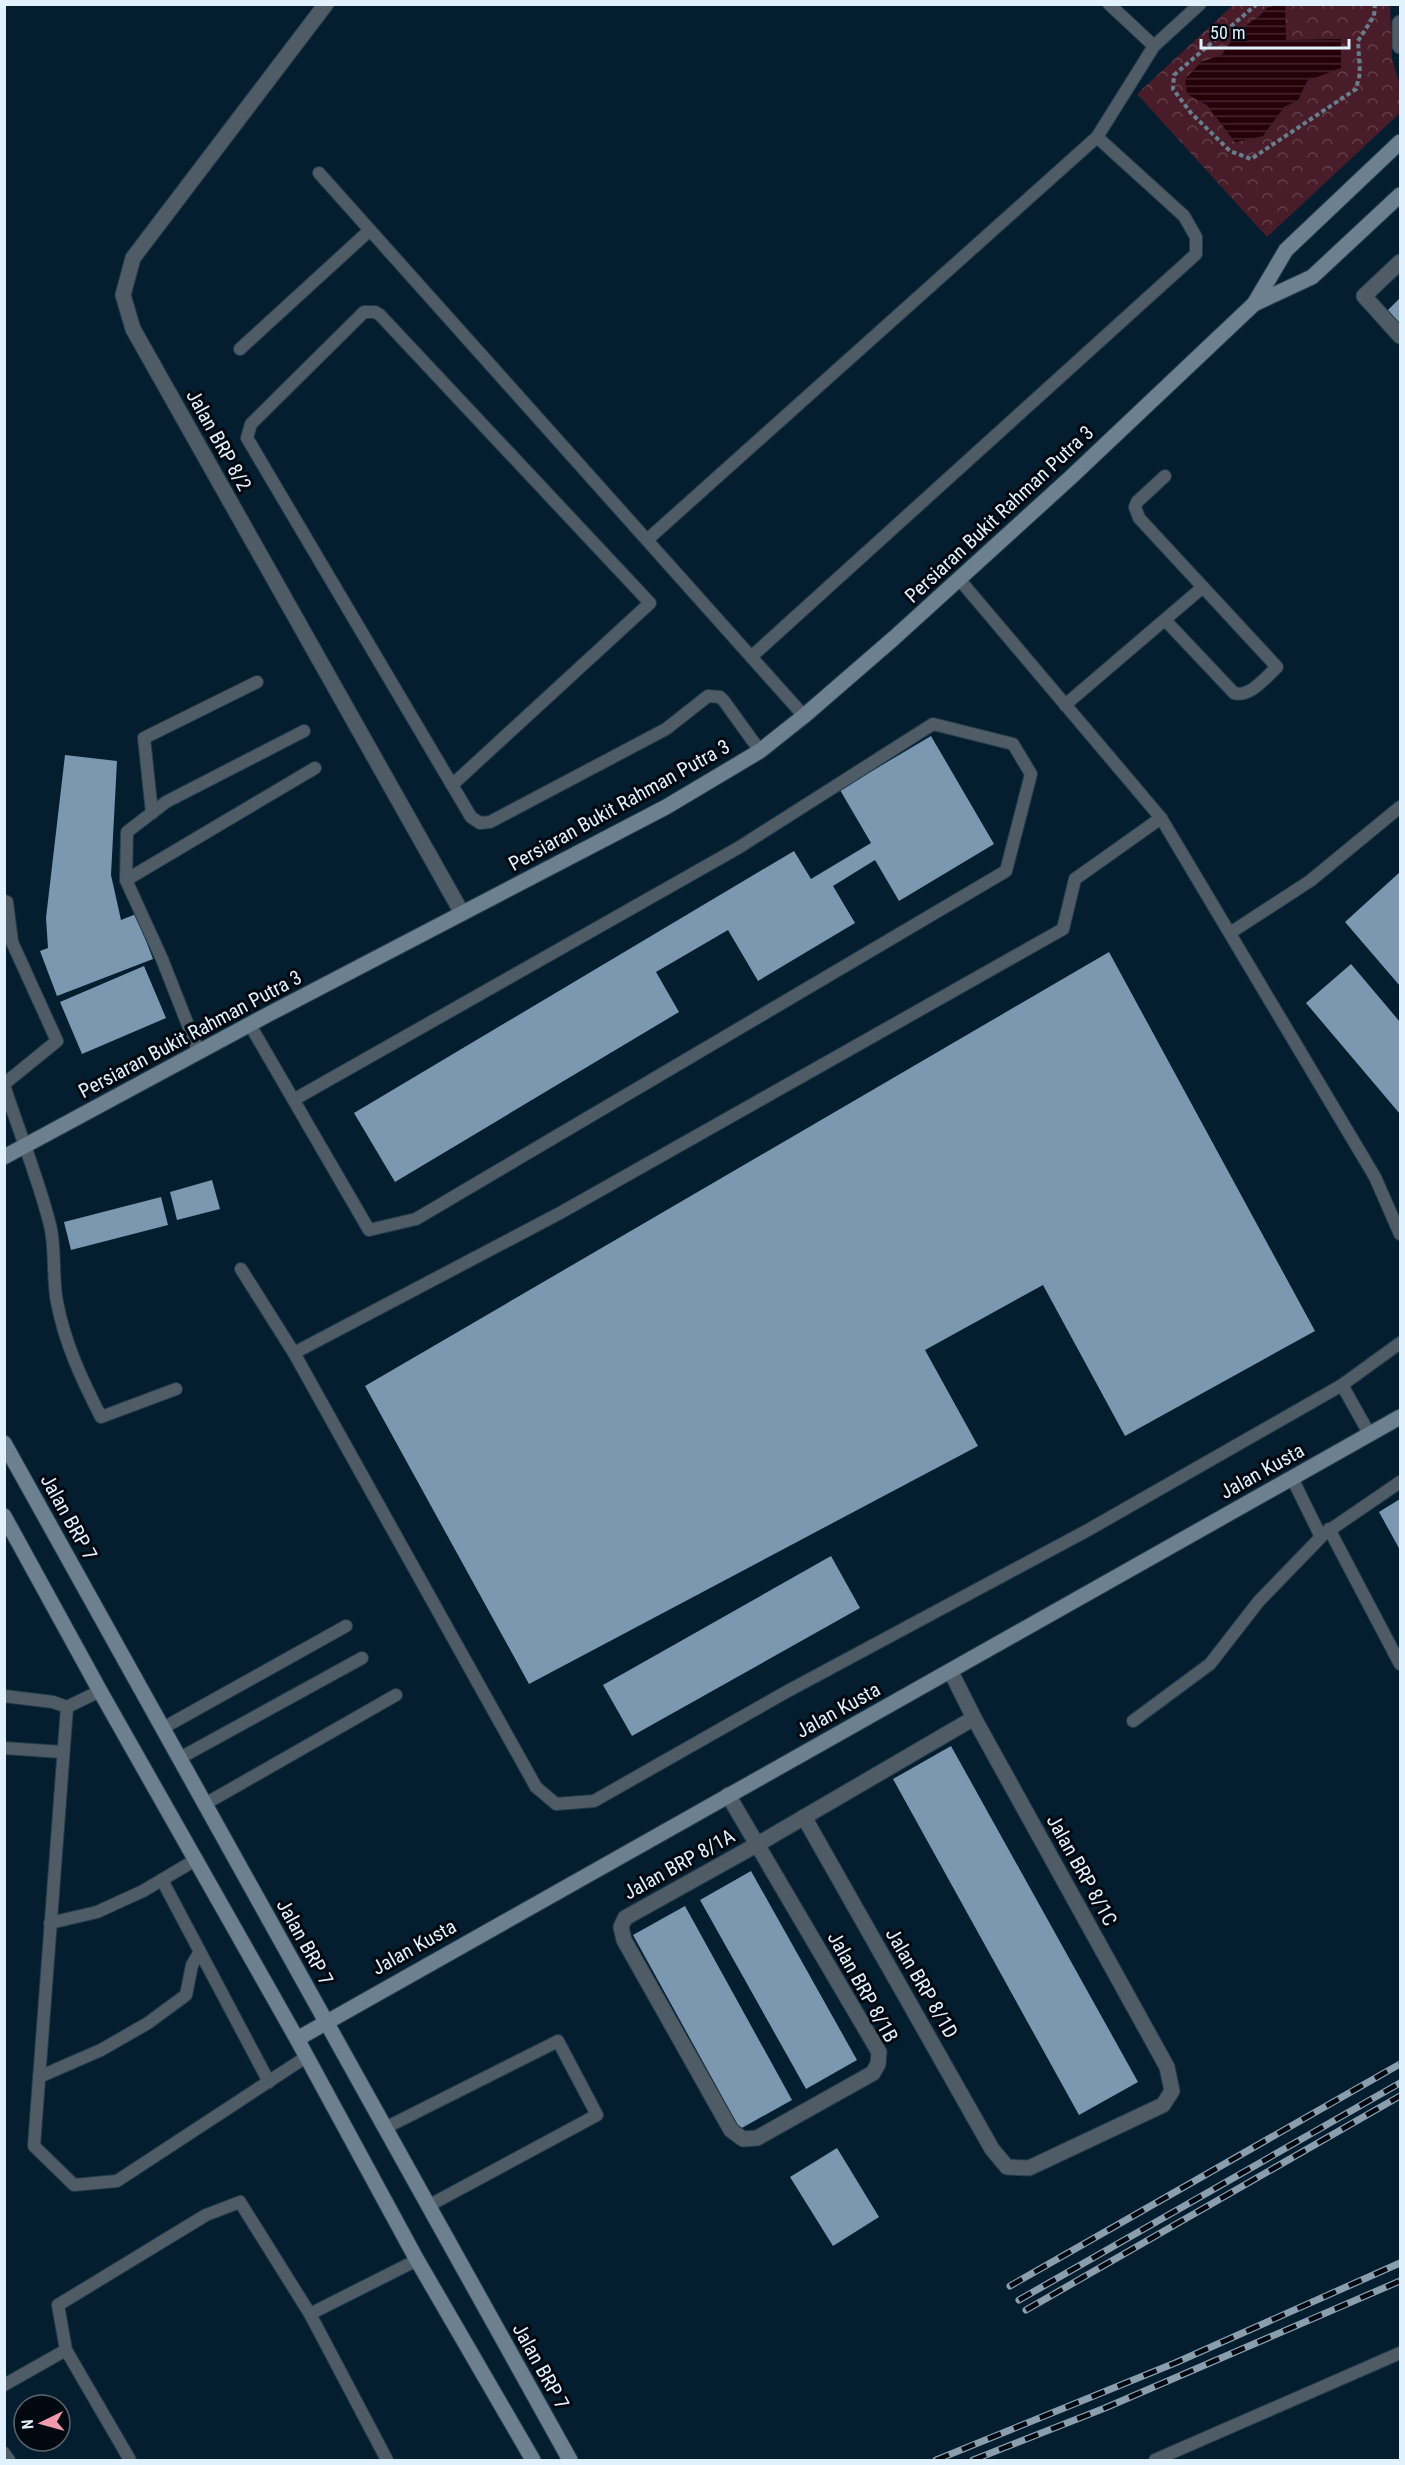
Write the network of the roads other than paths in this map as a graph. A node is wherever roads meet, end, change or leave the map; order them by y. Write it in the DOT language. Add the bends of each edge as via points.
graph roads {
  1 [pos="326,4"];
  2 [pos="1109,4"];
  3 [pos="1200,4"];
  4 [pos="1401,23"];
  5 [pos="1154,46"];
  6 [pos="1401,46"];
  7 [pos="1097,137"];
  8 [pos="1401,142"];
  9 [pos="319,173"];
  10 [pos="1401,195"];
  11 [pos="370,230"];
  12 [pos="1401,262"];
  13 [pos="1254,304"];
  14 [pos="1401,336"];
  15 [pos="240,349"];
  16 [pos="1166,476"];
  17 [pos="647,540"];
  18 [pos="959,579"];
  19 [pos="1203,587"];
  20 [pos="1165,620"];
  21 [pos="752,657"];
  22 [pos="257,682"];
  23 [pos="1065,705"];
  24 [pos="804,716"];
  25 [pos="304,730"];
  26 [pos="760,751"];
  27 [pos="315,768"];
  28 [pos="452,785"];
  29 [pos="1401,807"];
  30 [pos="152,813"];
  31 [pos="1161,818"];
  32 [pos="126,880"];
  33 [pos="4,901"];
  34 [pos="462,913"];
  35 [pos="1230,933"];
  36 [pos="250,1024"];
  37 [pos="199,1053"];
  38 [pos="4,1084"];
  39 [pos="295,1099"];
  40 [pos="24,1147"];
  41 [pos="4,1157"];
  42 [pos="1401,1234"];
  43 [pos="241,1269"];
  44 [pos="1401,1343"];
  45 [pos="294,1353"];
  46 [pos="1342,1385"];
  47 [pos="176,1389"];
  48 [pos="1401,1417"];
  49 [pos="1370,1435"];
  50 [pos="4,1443"];
  51 [pos="1292,1478"];
  52 [pos="1401,1482"];
  53 [pos="4,1516"];
  54 [pos="1325,1533"];
  55 [pos="346,1626"];
  56 [pos="362,1658"];
  57 [pos="1401,1664"];
  58 [pos="951,1671"];
  59 [pos="100,1691"];
  60 [pos="396,1695"];
  61 [pos="4,1696"];
  62 [pos="67,1707"];
  63 [pos="974,1718"];
  64 [pos="1133,1721"];
  65 [pos="163,1728"];
  66 [pos="4,1748"];
  67 [pos="62,1752"];
  68 [pos="180,1758"];
  69 [pos="728,1795"];
  70 [pos="205,1804"];
  71 [pos="804,1817"];
  72 [pos="758,1844"];
  73 [pos="196,1859"];
  74 [pos="162,1880"];
  75 [pos="50,1923"];
  76 [pos="200,1952"];
  77 [pos="326,2021"];
  78 [pos="297,2039"];
  79 [pos="306,2057"];
  80 [pos="39,2077"];
  81 [pos="269,2082"];
  82 [pos="385,2128"];
  83 [pos="743,2139"];
  84 [pos="1008,2167"];
  85 [pos="428,2206"];
  86 [pos="417,2260"];
  87 [pos="310,2314"];
  88 [pos="66,2350"];
  89 [pos="1401,2353"];
  90 [pos="4,2385"];
  91 [pos="4,2453"];
  92 [pos="9,2460"];
  93 [pos="130,2460"];
  94 [pos="387,2460"];
  95 [pos="533,2460"];
  96 [pos="570,2460"];
  97 [pos="1155,2460"];
  1 -- 34 [label="street, Jalan BRP 8/2" via="133,258 123,295 133,329"];
  2 -- 5 [label="lane"];
  3 -- 5 [label="lane"];
  4 -- 6 [label="street"];
  5 -- 7 [label="lane"];
  7 -- 17 [label="lane"];
  7 -- 21 [label="lane" via="1184,216 1196,237 1196,254"];
  8 -- 13 [label="main road, Persiaran Bukit Rahman Putra 3" via="1286,250"];
  9 -- 11 [label="lane"];
  10 -- 13 [label="main road, Persiaran Bukit Rahman Putra 3" via="1312,277"];
  11 -- 15 [label="lane"];
  11 -- 17 [label="lane"];
  12 -- 14 [label="street" via="1364,296"];
  13 -- 18 [label="main road, Persiaran Bukit Rahman Putra 3"];
  16 -- 19 [label="lane" via="1141,497 1136,513"];
  17 -- 21 [label="lane"];
  18 -- 23 [label="lane"];
  18 -- 24 [label="main road, Persiaran Bukit Rahman Putra 3"];
  19 -- 20 [label="lane"];
  19 -- 20 [label="lane" via="1277,667 1250,691 1234,693"];
  20 -- 23 [label="lane"];
  21 -- 24 [label="lane"];
  22 -- 30 [label="lane" via="144,738"];
  23 -- 31 [label="lane"];
  24 -- 26 [label="main road, Persiaran Bukit Rahman Putra 3"];
  25 -- 30 [label="lane"];
  26 -- 28 [label="lane" via="724,701 708,696 666,729 490,822 480,823 471,817"];
  26 -- 34 [label="main road, Persiaran Bukit Rahman Putra 3" via="666,807"];
  27 -- 32 [label="lane"];
  28 -- 28 [label="lane" via="650,603 380,315 364,312 251,424 247,438"];
  29 -- 35 [label="lane" via="1310,881"];
  30 -- 32 [label="lane" via="127,832"];
  31 -- 35 [label="lane"];
  31 -- 45 [label="lane" via="1075,879 1063,929 570,1207"];
  32 -- 37 [label="lane"];
  33 -- 38 [label="lane" via="12,942 57,1041"];
  34 -- 36 [label="main road, Persiaran Bukit Rahman Putra 3"];
  35 -- 42 [label="lane" via="1375,1177"];
  36 -- 37 [label="main road, Persiaran Bukit Rahman Putra 3"];
  36 -- 39 [label="lane"];
  37 -- 40 [label="main road, Persiaran Bukit Rahman Putra 3"];
  38 -- 40 [label="lane"];
  39 -- 39 [label="lane" via="738,848 933,724 1013,744 1031,774 1006,871 416,1219 369,1230"];
  40 -- 41 [label="main road, Persiaran Bukit Rahman Putra 3"];
  40 -- 47 [label="lane" via="51,1228 57,1302 76,1370 101,1417"];
  43 -- 45 [label="lane"];
  44 -- 46 [label="lane"];
  45 -- 46 [label="lane" via="536,1787 556,1804 594,1801 786,1692 1088,1530"];
  46 -- 49 [label="lane"];
  48 -- 49 [label="main road, Jalan Kusta"];
  49 -- 51 [label="main road, Jalan Kusta"];
  50 -- 65 [label="main road, Jalan BRP 7"];
  51 -- 54 [label="lane"];
  51 -- 58 [label="main road, Jalan Kusta"];
  52 -- 54 [label="lane"];
  53 -- 59 [label="main road"];
  54 -- 57 [label="lane"];
  54 -- 64 [label="lane" via="1259,1601 1210,1664"];
  55 -- 65 [label="lane"];
  56 -- 68 [label="lane"];
  58 -- 63 [label="street, Jalan BRP 8/1C"];
  58 -- 69 [label="main road, Jalan Kusta"];
  59 -- 62 [label="lane"];
  59 -- 73 [label="main road"];
  60 -- 70 [label="lane"];
  61 -- 62 [label="lane"];
  62 -- 67 [label="lane"];
  63 -- 71 [label="street, Jalan BRP 8/1A"];
  63 -- 84 [label="street, Jalan BRP 8/1C" via="1167,2067 1172,2091 1163,2105 1029,2168"];
  65 -- 68 [label="main road, Jalan BRP 7"];
  66 -- 67 [label="lane"];
  67 -- 75 [label="lane"];
  68 -- 70 [label="main road, Jalan BRP 7"];
  69 -- 72 [label="street, Jalan BRP 8/1B"];
  69 -- 77 [label="main road, Jalan Kusta"];
  70 -- 77 [label="main road, Jalan BRP 7"];
  71 -- 72 [label="street, Jalan BRP 8/1A"];
  71 -- 84 [label="street, Jalan BRP 8/1D" via="992,2149"];
  72 -- 83 [label="street, Jalan BRP 8/1A" via="625,1918 621,1927 624,1940 731,2130"];
  72 -- 83 [label="street, Jalan BRP 8/1B" via="879,2052 879,2064 873,2073 757,2138"];
  73 -- 74 [label="lane"];
  73 -- 78 [label="main road"];
  74 -- 75 [label="lane" via="97,1912"];
  74 -- 76 [label="lane"];
  75 -- 80 [label="lane"];
  76 -- 80 [label="lane" via="192,1965 186,1995 101,2050"];
  76 -- 81 [label="lane"];
  77 -- 78 [label="main road, Jalan Kusta"];
  77 -- 82 [label="main road, Jalan BRP 7"];
  78 -- 79 [label="main road"];
  79 -- 81 [label="lane"];
  79 -- 86 [label="main road"];
  80 -- 81 [label="lane" via="34,2146 74,2185 117,2181"];
  82 -- 85 [label="main road, Jalan BRP 7"];
  82 -- 85 [label="lane" via="558,2041 597,2115"];
  85 -- 96 [label="main road, Jalan BRP 7"];
  86 -- 87 [label="lane"];
  86 -- 95 [label="main road"];
  87 -- 88 [label="lane" via="240,2202 206,2215 58,2305"];
  87 -- 94 [label="lane"];
  88 -- 90 [label="lane"];
  88 -- 93 [label="lane"];
  89 -- 97 [label="lane"];
  91 -- 92 [label="lane"];
}
